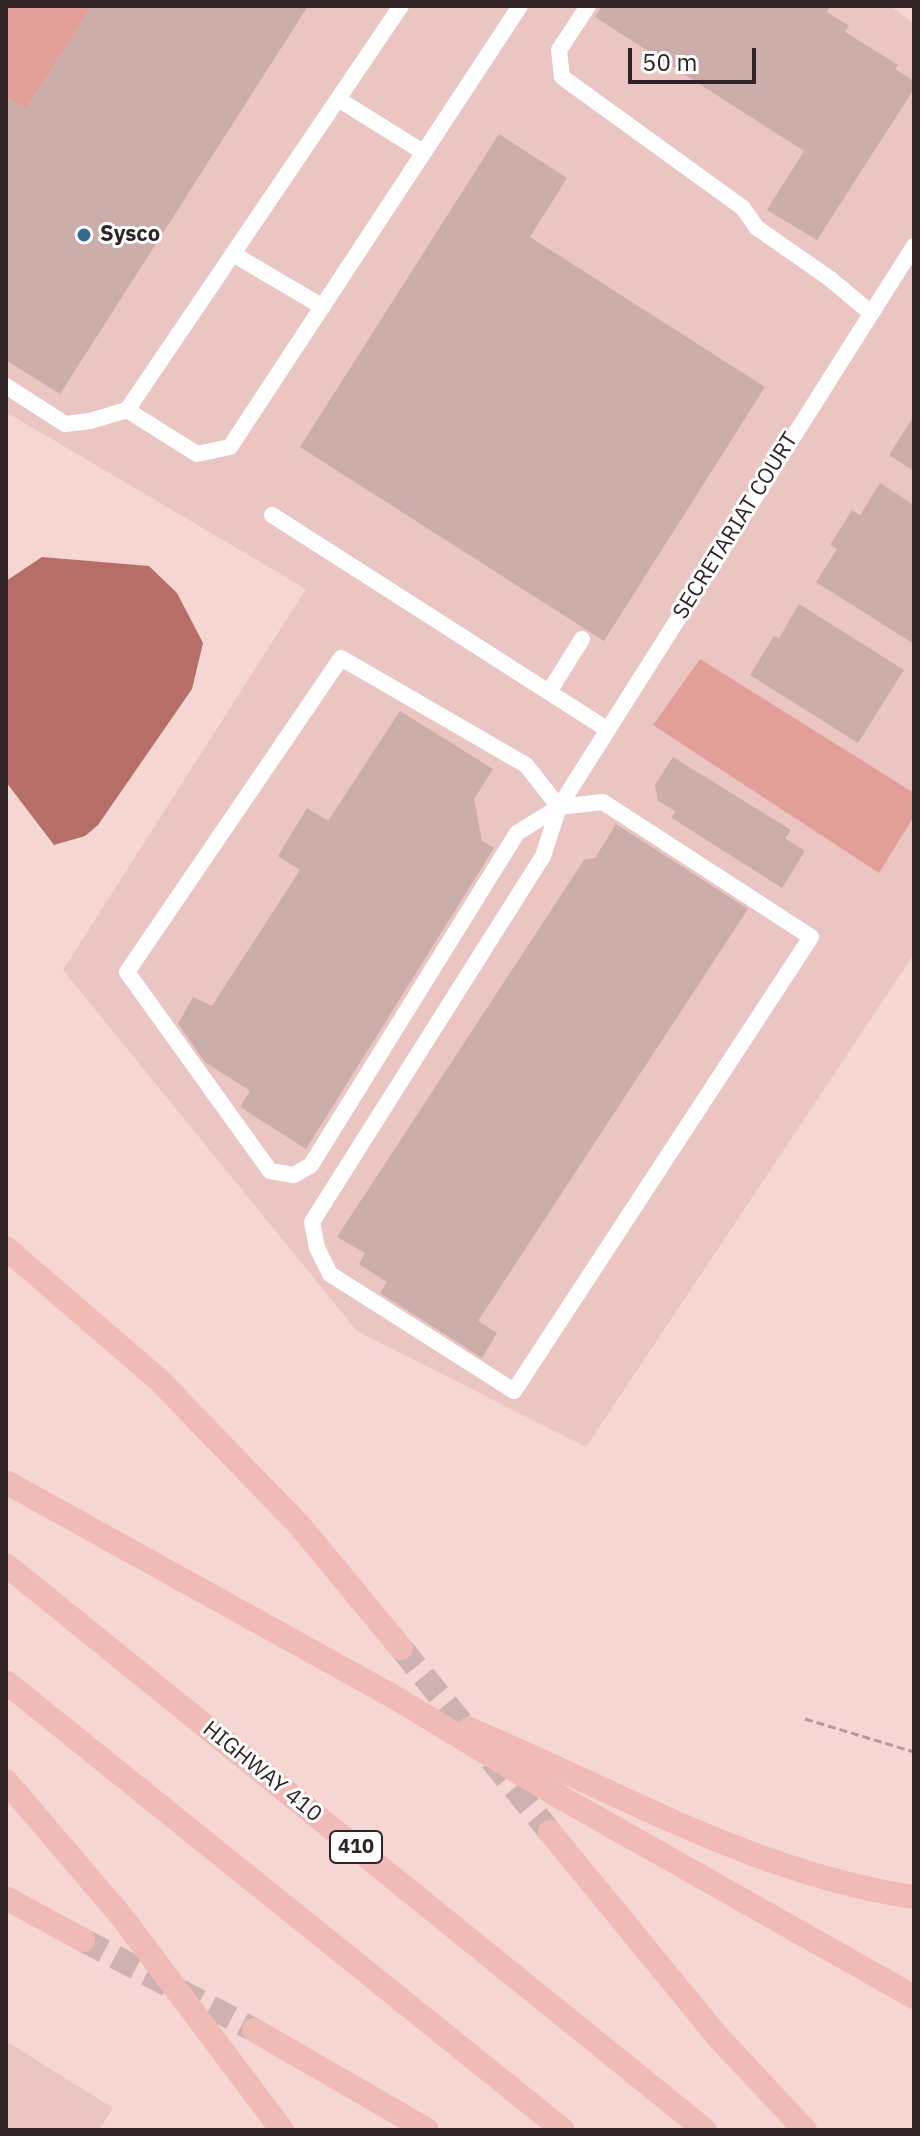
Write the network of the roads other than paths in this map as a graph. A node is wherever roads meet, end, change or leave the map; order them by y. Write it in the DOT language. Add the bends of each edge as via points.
graph roads {
  1 [pos="401,6"];
  2 [pos="520,6"];
  3 [pos="588,6"];
  4 [pos="338,99"];
  5 [pos="423,152"];
  6 [pos="914,246"];
  7 [pos="233,254"];
  8 [pos="323,307"];
  9 [pos="871,313"];
  10 [pos="6,386"];
  11 [pos="127,410"];
  12 [pos="272,515"];
  13 [pos="582,639"];
  14 [pos="549,692"];
  15 [pos="608,730"];
  16 [pos="559,807"];
  17 [pos="6,1248"];
  18 [pos="6,1482"];
  19 [pos="6,1565"];
  20 [pos="401,1648"];
  21 [pos="6,1682"];
  22 [pos="394,1697"];
  23 [pos="6,1781"];
  24 [pos="550,1832"];
  25 [pos="914,1897"];
  26 [pos="6,1898"];
  27 [pos="83,1940"];
  28 [pos="914,1997"];
  29 [pos="254,2030"];
  30 [pos="282,2130"];
  31 [pos="427,2130"];
  32 [pos="563,2130"];
  33 [pos="705,2130"];
  34 [pos="805,2130"];
  1 -- 4 [label="street"];
  2 -- 5 [label="street"];
  3 -- 9 [label="street" via="559,50 562,77 743,208 757,228"];
  4 -- 5 [label="street"];
  4 -- 7 [label="street"];
  5 -- 8 [label="street"];
  6 -- 9 [label="street, SECRETARIAT COURT"];
  7 -- 8 [label="street"];
  7 -- 11 [label="street"];
  8 -- 11 [label="street" via="230,447 197,454"];
  9 -- 15 [label="street, SECRETARIAT COURT"];
  10 -- 11 [label="street" via="65,424"];
  12 -- 14 [label="street"];
  13 -- 14 [label="street"];
  14 -- 15 [label="street"];
  15 -- 16 [label="street, SECRETARIAT COURT"];
  16 -- 16 [label="street" via="517,833 311,1165 294,1175 270,1171 127,972 341,658 526,765"];
  16 -- 16 [label="street" via="603,802 811,937 514,1391 330,1274 312,1222 543,856"];
  17 -- 20 [label="highway" via="159,1380 300,1526"];
  18 -- 22 [label="highway"];
  19 -- 33 [label="highway, HIGHWAY 410 / 410"];
  21 -- 32 [label="highway"];
  22 -- 25 [label="highway" via="749,1853 848,1885"];
  22 -- 28 [label="highway"];
  23 -- 30 [label="highway" via="122,1917"];
  24 -- 34 [label="highway" via="718,2037"];
  26 -- 27 [label="highway"];
  29 -- 31 [label="highway"];
}
